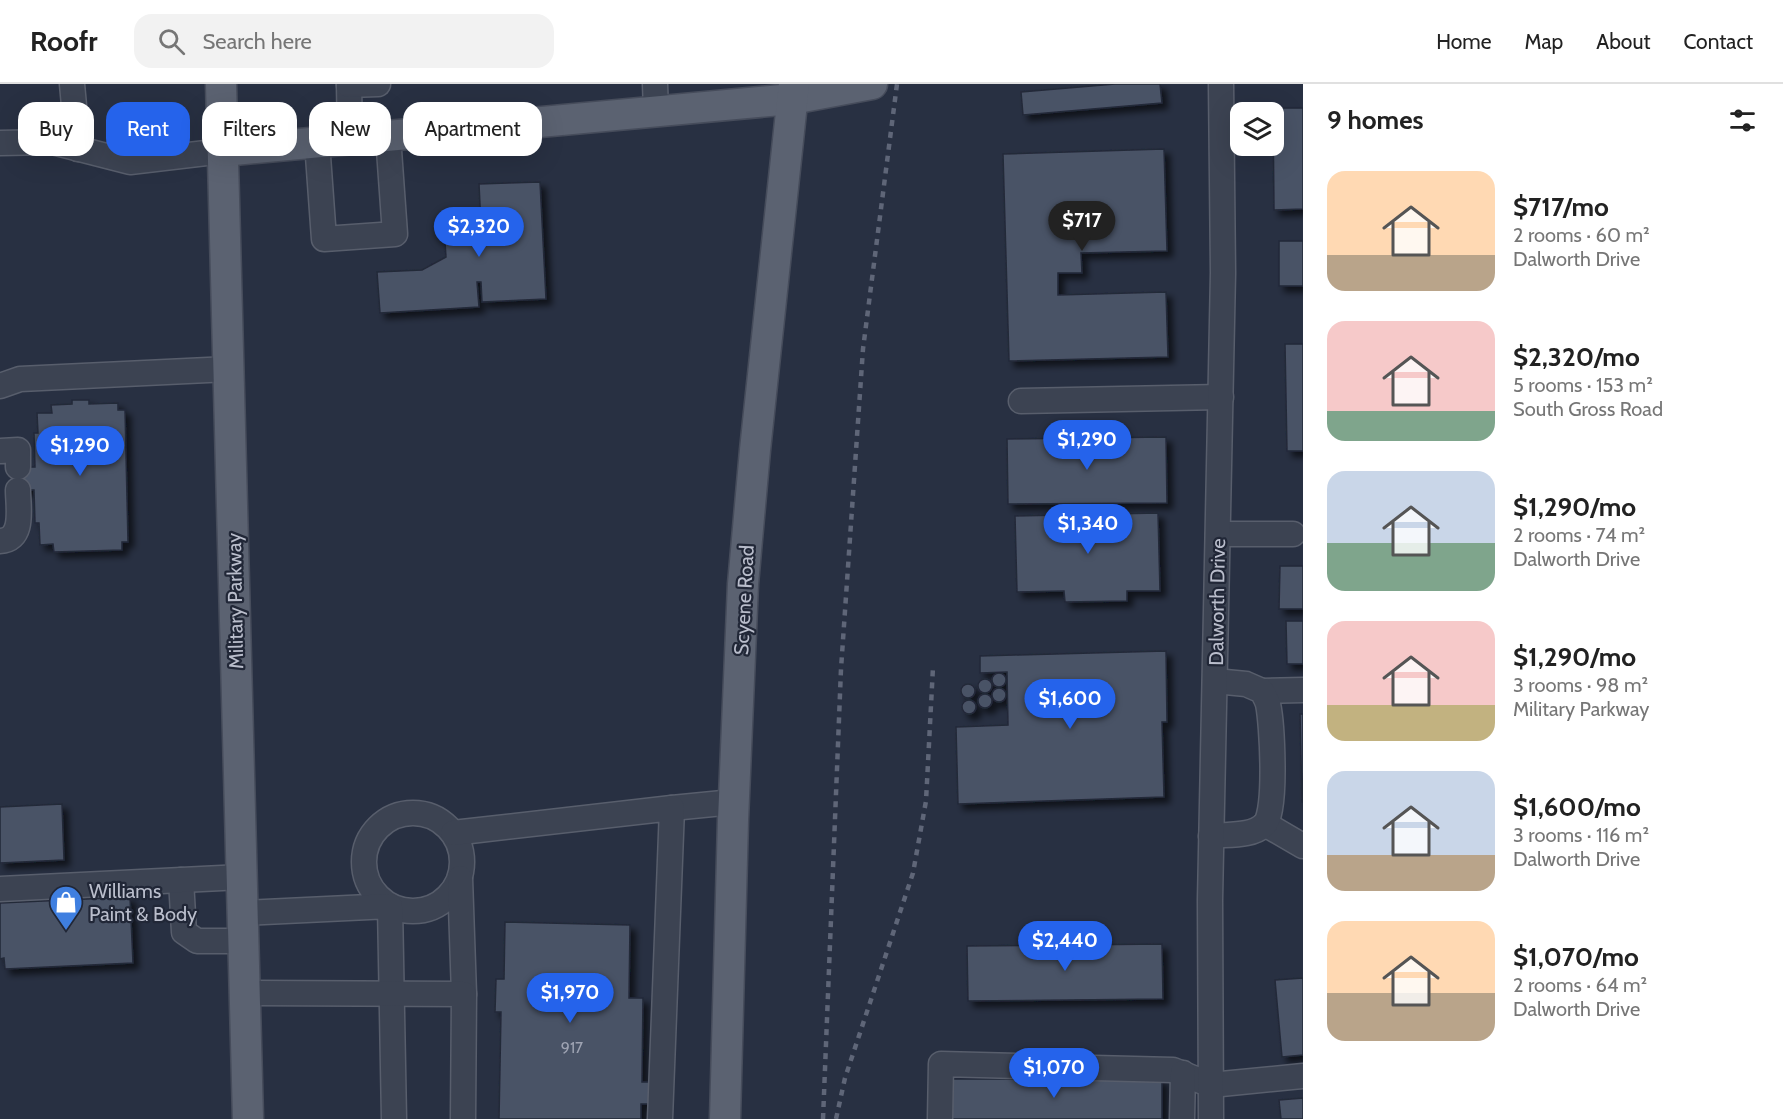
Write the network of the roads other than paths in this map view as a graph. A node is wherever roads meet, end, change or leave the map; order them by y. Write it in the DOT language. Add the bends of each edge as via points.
graph roads {
  1 [pos="72,84"];
  2 [pos="222,84"];
  3 [pos="349,84"];
  4 [pos="378,84"];
  5 [pos="872,84"];
  6 [pos="1221,84"];
  7 [pos="793,92"];
  8 [pos="656,98"];
  9 [pos="74,102"];
  10 [pos="222,102"];
  11 [pos="349,102"];
  12 [pos="391,136"];
  13 [pos="18,143"];
  14 [pos="0,144"];
  15 [pos="94,153"];
  16 [pos="202,153"];
  17 [pos="223,156"];
  18 [pos="318,156"];
  19 [pos="389,156"];
  20 [pos="229,369"];
  21 [pos="0,386"];
  22 [pos="1221,397"];
  23 [pos="1021,401"];
  24 [pos="0,451"];
  25 [pos="1218,534"];
  26 [pos="1293,534"];
  27 [pos="0,541"];
  28 [pos="1215,681"];
  29 [pos="1303,690"];
  30 [pos="1262,691"];
  31 [pos="734,802"];
  32 [pos="672,808"];
  33 [pos="1265,824"];
  34 [pos="453,833"];
  35 [pos="1211,836"];
  36 [pos="1303,846"];
  37 [pos="242,877"];
  38 [pos="460,878"];
  39 [pos="181,880"];
  40 [pos="0,889"];
  41 [pos="390,906"];
  42 [pos="243,927"];
  43 [pos="245,993"];
  44 [pos="392,994"];
  45 [pos="464,994"];
  46 [pos="1183,1073"];
  47 [pos="1303,1076"];
  48 [pos="1211,1085"];
  49 [pos="248,1119"];
  50 [pos="394,1119"];
  51 [pos="463,1119"];
  52 [pos="660,1119"];
  53 [pos="724,1119"];
  54 [pos="940,1119"];
  55 [pos="1182,1119"];
  56 [pos="1211,1119"];
  1 -- 9 [label="street"];
  2 -- 10 [label="main road, Military Parkway"];
  3 -- 4 [label="street"];
  3 -- 11 [label="street"];
  5 -- 7 [label="main road"];
  6 -- 22 [label="street, Dalworth Drive"];
  7 -- 8 [label="main road"];
  7 -- 31 [label="main road, Scyene Road" via="743,584"];
  8 -- 12 [label="main road"];
  13 -- 14 [label="street"];
  15 -- 16 [label="street" via="130,162"];
  17 -- 20 [label="main road, Military Parkway"];
  18 -- 19 [label="street" via="324,239 395,234"];
  20 -- 21 [label="street" via="20,379"];
  20 -- 37 [label="main road, Military Parkway"];
  22 -- 23 [label="street"];
  22 -- 25 [label="street, Dalworth Drive"];
  24 -- 27 [label="street" via="18,450 19,528 12,537"];
  25 -- 26 [label="street"];
  25 -- 28 [label="street, Dalworth Drive"];
  28 -- 30 [label="street" via="1246,684"];
  28 -- 35 [label="street, Dalworth Drive"];
  29 -- 30 [label="street"];
  30 -- 33 [label="street" via="1268,703 1272,746 1270,814"];
  31 -- 32 [label="street"];
  31 -- 53 [label="main road, Scyene Road"];
  32 -- 34 [label="street"];
  32 -- 52 [label="street"];
  33 -- 35 [label="street" via="1252,832"];
  33 -- 36 [label="street"];
  34 -- 38 [label="street" via="463,861"];
  34 -- 41 [label="street" via="429,815 414,813 399,815 374,832 366,847 364,864 368,881"];
  35 -- 48 [label="street, Dalworth Drive"];
  37 -- 39 [label="street"];
  37 -- 42 [label="main road, Military Parkway"];
  38 -- 41 [label="street" via="439,905 423,911"];
  38 -- 45 [label="street"];
  39 -- 40 [label="street"];
  39 -- 42 [label="street" via="183,932 197,941"];
  41 -- 42 [label="street"];
  41 -- 44 [label="street"];
  42 -- 43 [label="main road, Military Parkway"];
  43 -- 44 [label="street"];
  43 -- 49 [label="main road, Military Parkway"];
  44 -- 45 [label="street"];
  44 -- 50 [label="street"];
  45 -- 51 [label="street"];
  46 -- 48 [label="street"];
  46 -- 54 [label="street" via="941,1064"];
  46 -- 55 [label="street"];
  47 -- 48 [label="street"];
  48 -- 56 [label="street, Dalworth Drive"];
}
